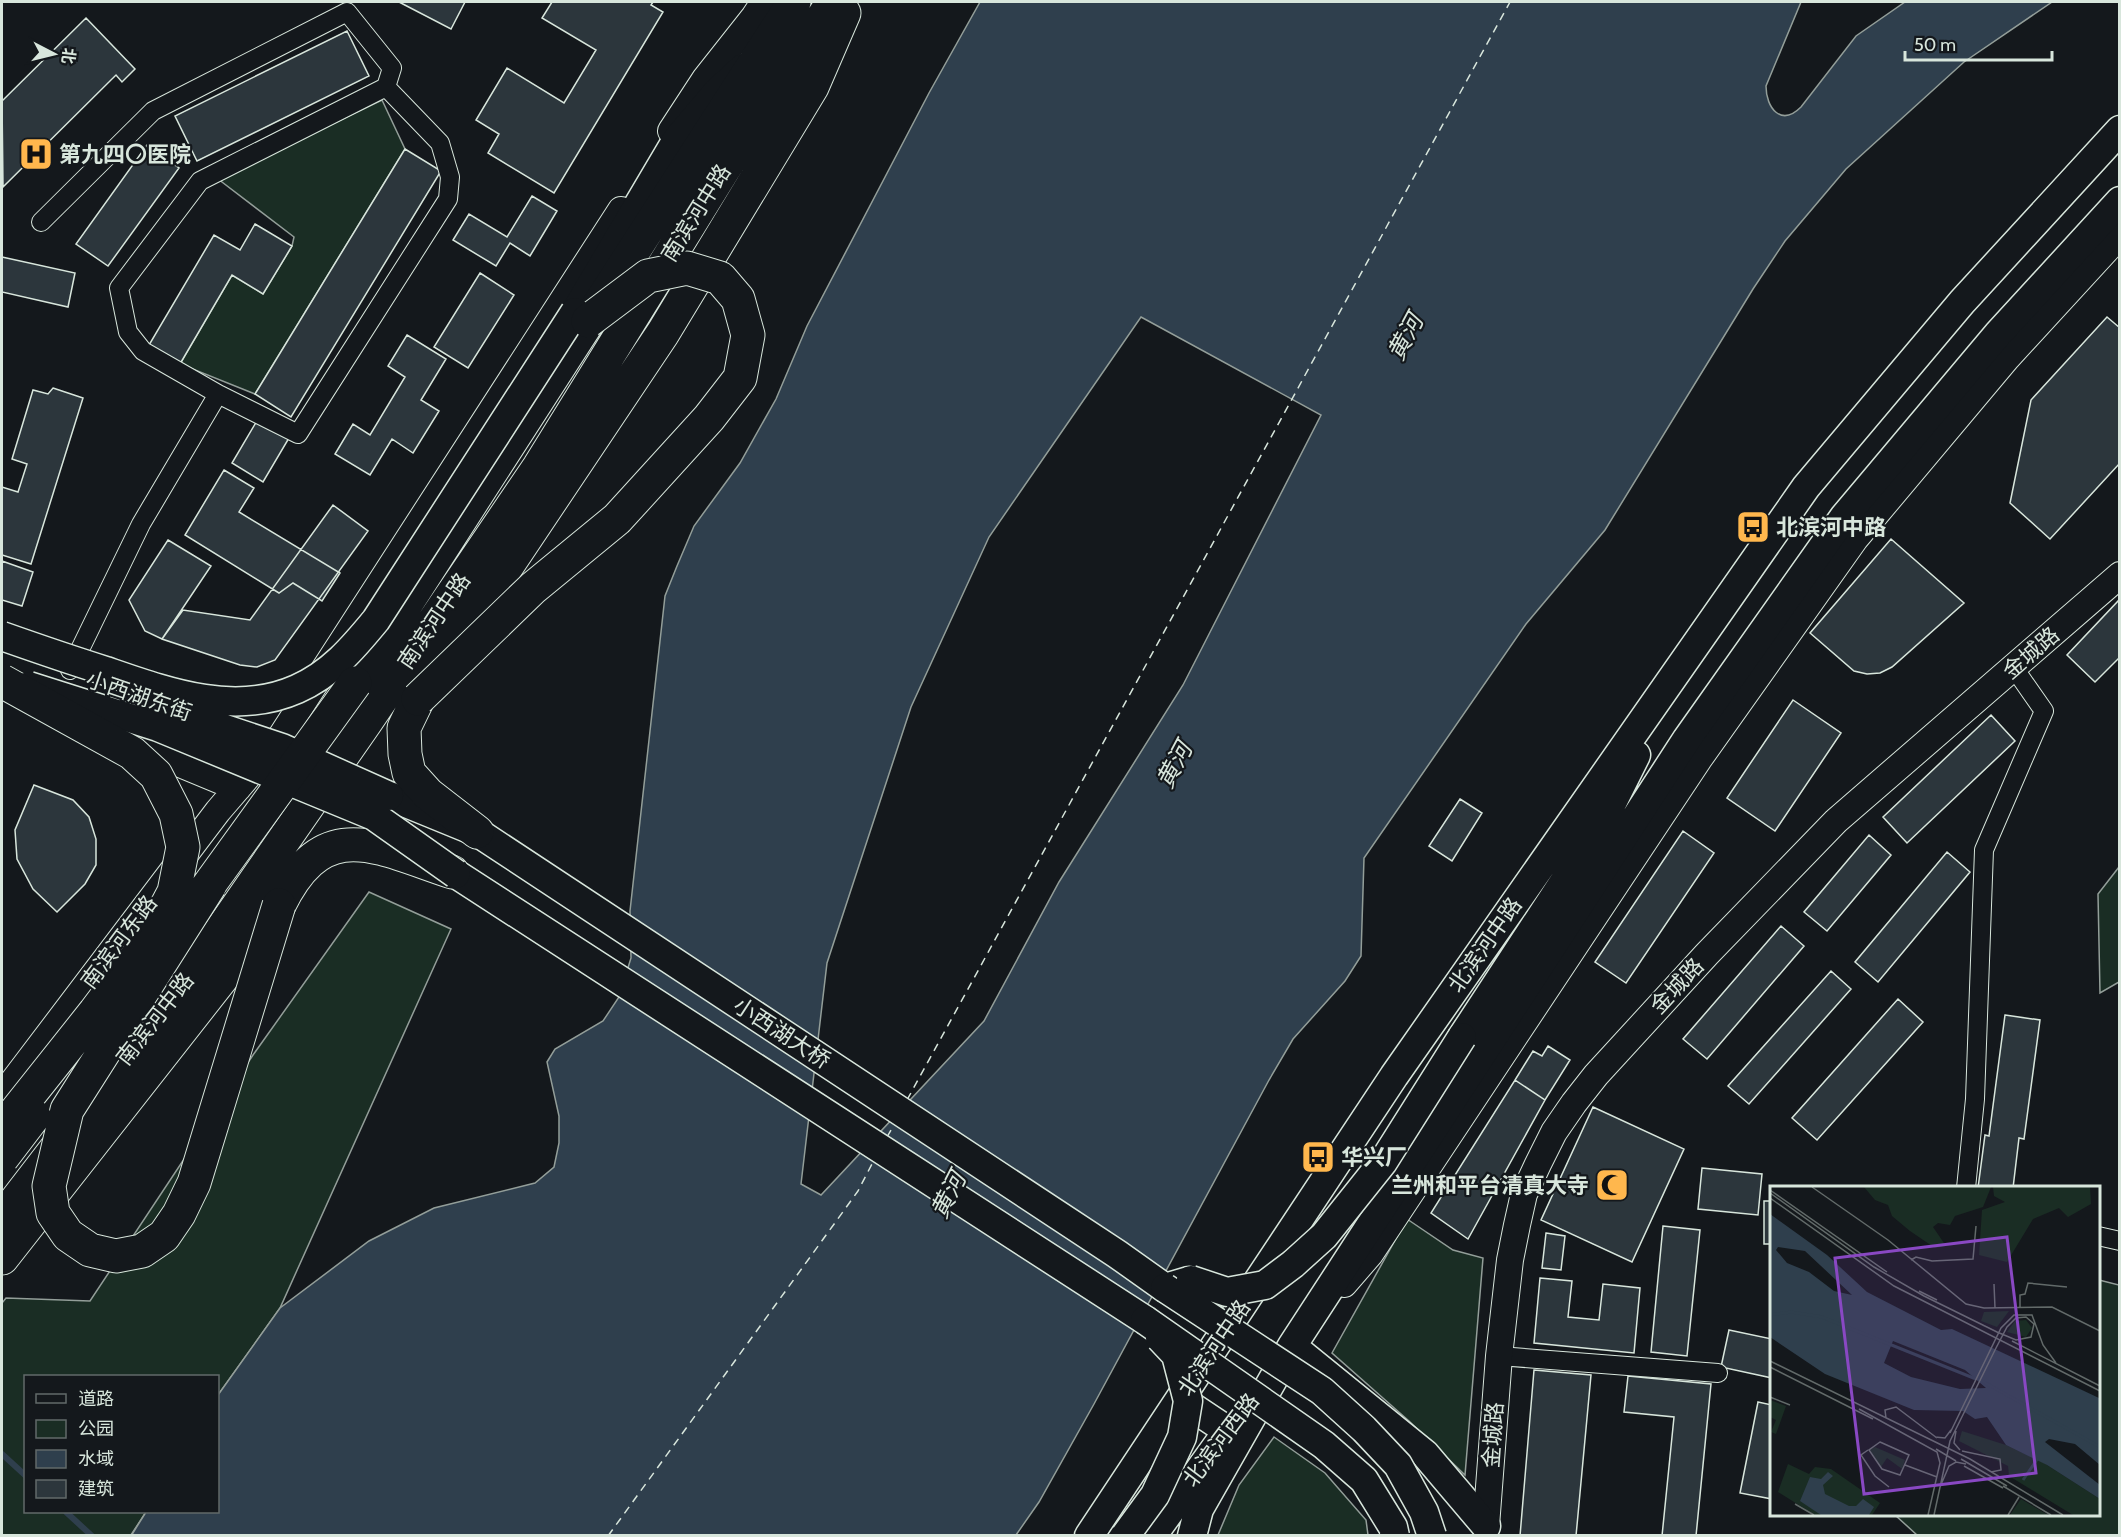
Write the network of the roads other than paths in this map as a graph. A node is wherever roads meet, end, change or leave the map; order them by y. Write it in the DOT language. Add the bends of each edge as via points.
graph roads {
  1 [pos="764,2"];
  2 [pos="794,2"];
  3 [pos="833,2"];
  4 [pos="849,2"];
  5 [pos="386,87"];
  6 [pos="2120,130"];
  7 [pos="2120,201"];
  8 [pos="41,222"];
  9 [pos="2120,235"];
  10 [pos="581,316"];
  11 [pos="218,394"];
  12 [pos="2120,574"];
  13 [pos="2,636"];
  14 [pos="2,650"];
  15 [pos="2,656"];
  16 [pos="1683,662"];
  17 [pos="75,667"];
  18 [pos="2014,668"];
  19 [pos="2,679"];
  20 [pos="2,689"];
  21 [pos="418,699"];
  22 [pos="278,741"];
  23 [pos="238,788"];
  24 [pos="477,832"];
  25 [pos="456,874"];
  26 [pos="210,885"];
  27 [pos="279,905"];
  28 [pos="2,1096"];
  29 [pos="2,1129"];
  30 [pos="2,1158"];
  31 [pos="1966,1186"];
  32 [pos="2,1219"];
  33 [pos="2100,1236"];
  34 [pos="2120,1241"];
  35 [pos="2,1258"];
  36 [pos="1165,1288"];
  37 [pos="1145,1320"];
  38 [pos="1292,1346"];
  39 [pos="1499,1356"];
  40 [pos="1718,1373"];
  41 [pos="1180,1399"];
  42 [pos="1228,1431"];
  43 [pos="1485,1531"];
  44 [pos="1089,1536"];
  45 [pos="1125,1536"];
  46 [pos="1152,1536"];
  47 [pos="1192,1536"];
  48 [pos="1395,1536"];
  49 [pos="1432,1536"];
  1 -- 22 [label="street" via="705,78"];
  2 -- 10 [label="highway, 南滨河中路"];
  3 -- 32 [label="highway, 南滨河中路" via="728,162 539,467 365,723 193,971"];
  4 -- 21 [label="highway, bridge" via="812,87 663,333"];
  5 -- 8 [label="street" via="392,68 347,12 153,111"];
  5 -- 11 [label="street" via="200,181 119,288 128,332 142,351"];
  5 -- 11 [label="street" via="440,143 450,177 448,199 298,434"];
  6 -- 16 [label="main road, 北滨河中路" via="1962,302 1806,487"];
  7 -- 38 [label="main road" via="1998,334 1844,517 1680,749"];
  9 -- 38 [label="street" via="2007,358 1855,539 1699,759 1370,1254"];
  10 -- 17 [label="main road, bridge" via="376,620 347,655 322,675 270,699 246,702 196,699"];
  10 -- 21 [label="highway, bridge" via="648,276 687,268 720,278 738,299 748,335 740,378 617,519 533,588"];
  10 -- 26 [label="highway, 南滨河中路, bridge" via="354,683"];
  11 -- 17 [label="street" via="141,524"];
  12 -- 18 [label="street, 金城路"];
  13 -- 17 [label="main road, bridge"];
  14 -- 17 [label="main road, bridge"];
  15 -- 24 [label="main road, 小西湖大桥, bridge" via="282,748"];
  16 -- 36 [label="main road, bridge" via="1600,826 1383,1161 1324,1236 1265,1285 1227,1292 1191,1280"];
  16 -- 41 [label="main road, 北滨河中路" via="1394,1076"];
  17 -- 22 [label="street, 小西湖东街" via="216,723"];
  18 -- 31 [label="street" via="2044,711 1984,849 1975,1099"];
  18 -- 39 [label="street, 金城路" via="1836,821 1699,962 1574,1103 1554,1132 1524,1194 1510,1260"];
  19 -- 25 [label="main road, 小西湖大桥, bridge" via="158,727 374,816"];
  19 -- 29 [label="highway, bridge" via="132,753 156,775 176,814 183,847 174,891 147,943"];
  20 -- 23 [label="street, 小西湖东街"];
  21 -- 24 [label="highway" via="404,728 409,773 428,794"];
  22 -- 23 [label="street"];
  23 -- 28 [label="street, 南滨河东路"];
  24 -- 36 [label="main road, 小西湖大桥"];
  25 -- 27 [label="highway, bridge" via="369,845 330,847 290,881"];
  25 -- 37 [label="main road, 小西湖大桥"];
  26 -- 27 [label="highway, bridge" via="67,1110 49,1186 53,1213 68,1235 90,1250 116,1256 142,1251 164,1236 179,1214 194,1183"];
  26 -- 30 [label="highway, 南滨河中路, bridge"];
  27 -- 35 [label="highway, bridge"];
  33 -- 34 [label="street"];
  36 -- 49 [label="main road, 小西湖大桥, bridge" via="1322,1391 1364,1429 1398,1465 1424,1512"];
  37 -- 45 [label="main road, bridge" via="1176,1355 1188,1401 1182,1437 1155,1495"];
  37 -- 48 [label="main road, bridge" via="1324,1445 1364,1480"];
  38 -- 42 [label="main road, 北滨河西路"];
  38 -- 43 [label="main road" via="1425,1454"];
  38 -- 47 [label="main road" via="1199,1509"];
  39 -- 40 [label="street"];
  39 -- 43 [label="street, 金城路"];
  41 -- 42 [label="main road"];
  41 -- 44 [label="main road, 北滨河中路"];
  42 -- 46 [label="main road, 北滨河西路"];
}
